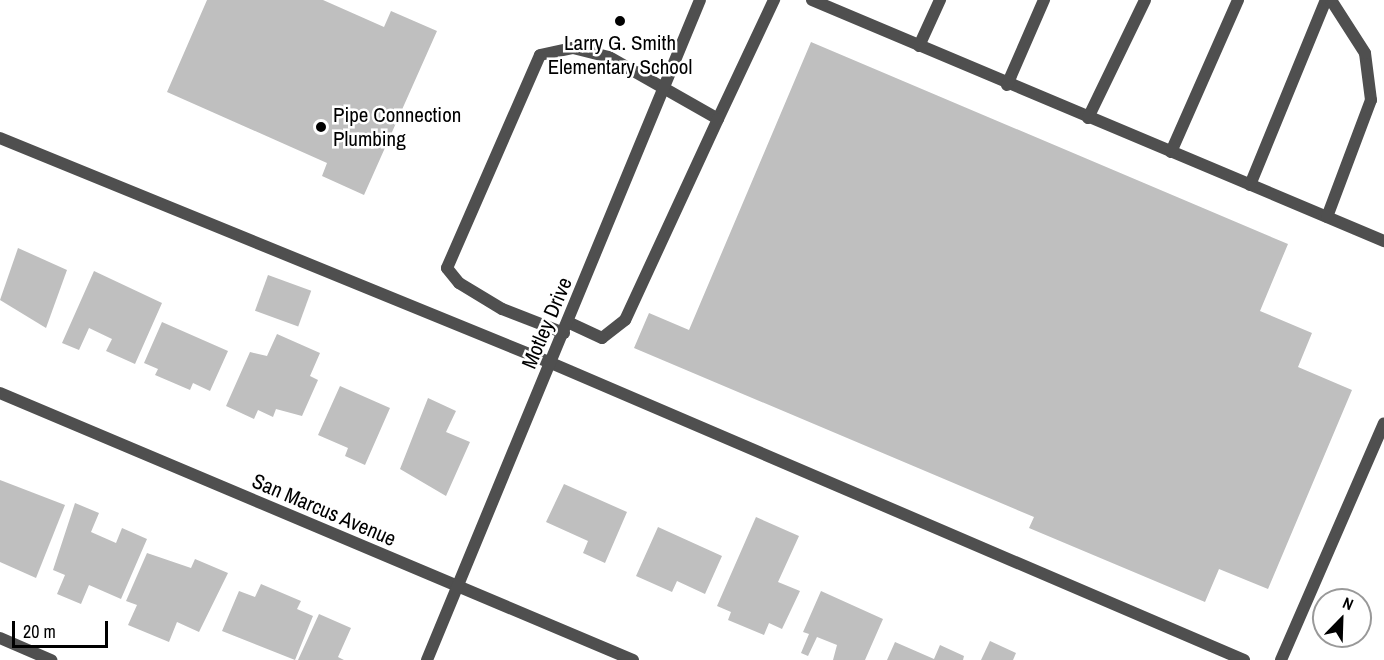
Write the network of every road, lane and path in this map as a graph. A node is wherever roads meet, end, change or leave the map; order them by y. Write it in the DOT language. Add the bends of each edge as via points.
graph roads {
  1 [pos="700,0"];
  2 [pos="774,0"];
  3 [pos="812,0"];
  4 [pos="940,0"];
  5 [pos="1044,0"];
  6 [pos="1145,0"];
  7 [pos="1238,0"];
  8 [pos="1328,0"];
  9 [pos="843,6"];
  10 [pos="919,46"];
  11 [pos="1007,85"];
  12 [pos="665,89"];
  13 [pos="1088,118"];
  14 [pos="718,119"];
  15 [pos="0,138"];
  16 [pos="1171,152"];
  17 [pos="1250,185"];
  18 [pos="1327,217"];
  19 [pos="1384,241"];
  20 [pos="566,328"];
  21 [pos="551,363"];
  22 [pos="0,393"];
  23 [pos="1384,423"];
  24 [pos="458,588"];
  25 [pos="0,638"];
  26 [pos="51,660"];
  27 [pos="427,660"];
  28 [pos="633,660"];
  29 [pos="1244,660"];
  30 [pos="1281,660"];
  1 -- 12 [label="street, Motley Drive"];
  2 -- 14 [label="street"];
  3 -- 9 [label="street"];
  4 -- 10 [label="street"];
  5 -- 11 [label="street"];
  6 -- 13 [label="street"];
  7 -- 16 [label="street"];
  8 -- 17 [label="street"];
  8 -- 18 [label="street" via="1365,53 1371,100"];
  9 -- 10 [label="street"];
  10 -- 11 [label="street"];
  11 -- 13 [label="street"];
  12 -- 14 [label="street"];
  12 -- 20 [label="street, Motley Drive"];
  12 -- 20 [label="street" via="609,57 573,48 540,55 447,268 459,283 502,309"];
  13 -- 16 [label="street"];
  14 -- 20 [label="street" via="625,320 602,338"];
  15 -- 21 [label="street"];
  16 -- 17 [label="street"];
  17 -- 18 [label="street"];
  18 -- 19 [label="street"];
  20 -- 21 [label="street, Motley Drive"];
  21 -- 24 [label="street, Motley Drive"];
  21 -- 29 [label="street"];
  22 -- 24 [label="street, San Marcus Avenue"];
  23 -- 30 [label="street"];
  24 -- 27 [label="street, Motley Drive"];
  24 -- 28 [label="street, San Marcus Avenue"];
  25 -- 26 [label="street"];
}
